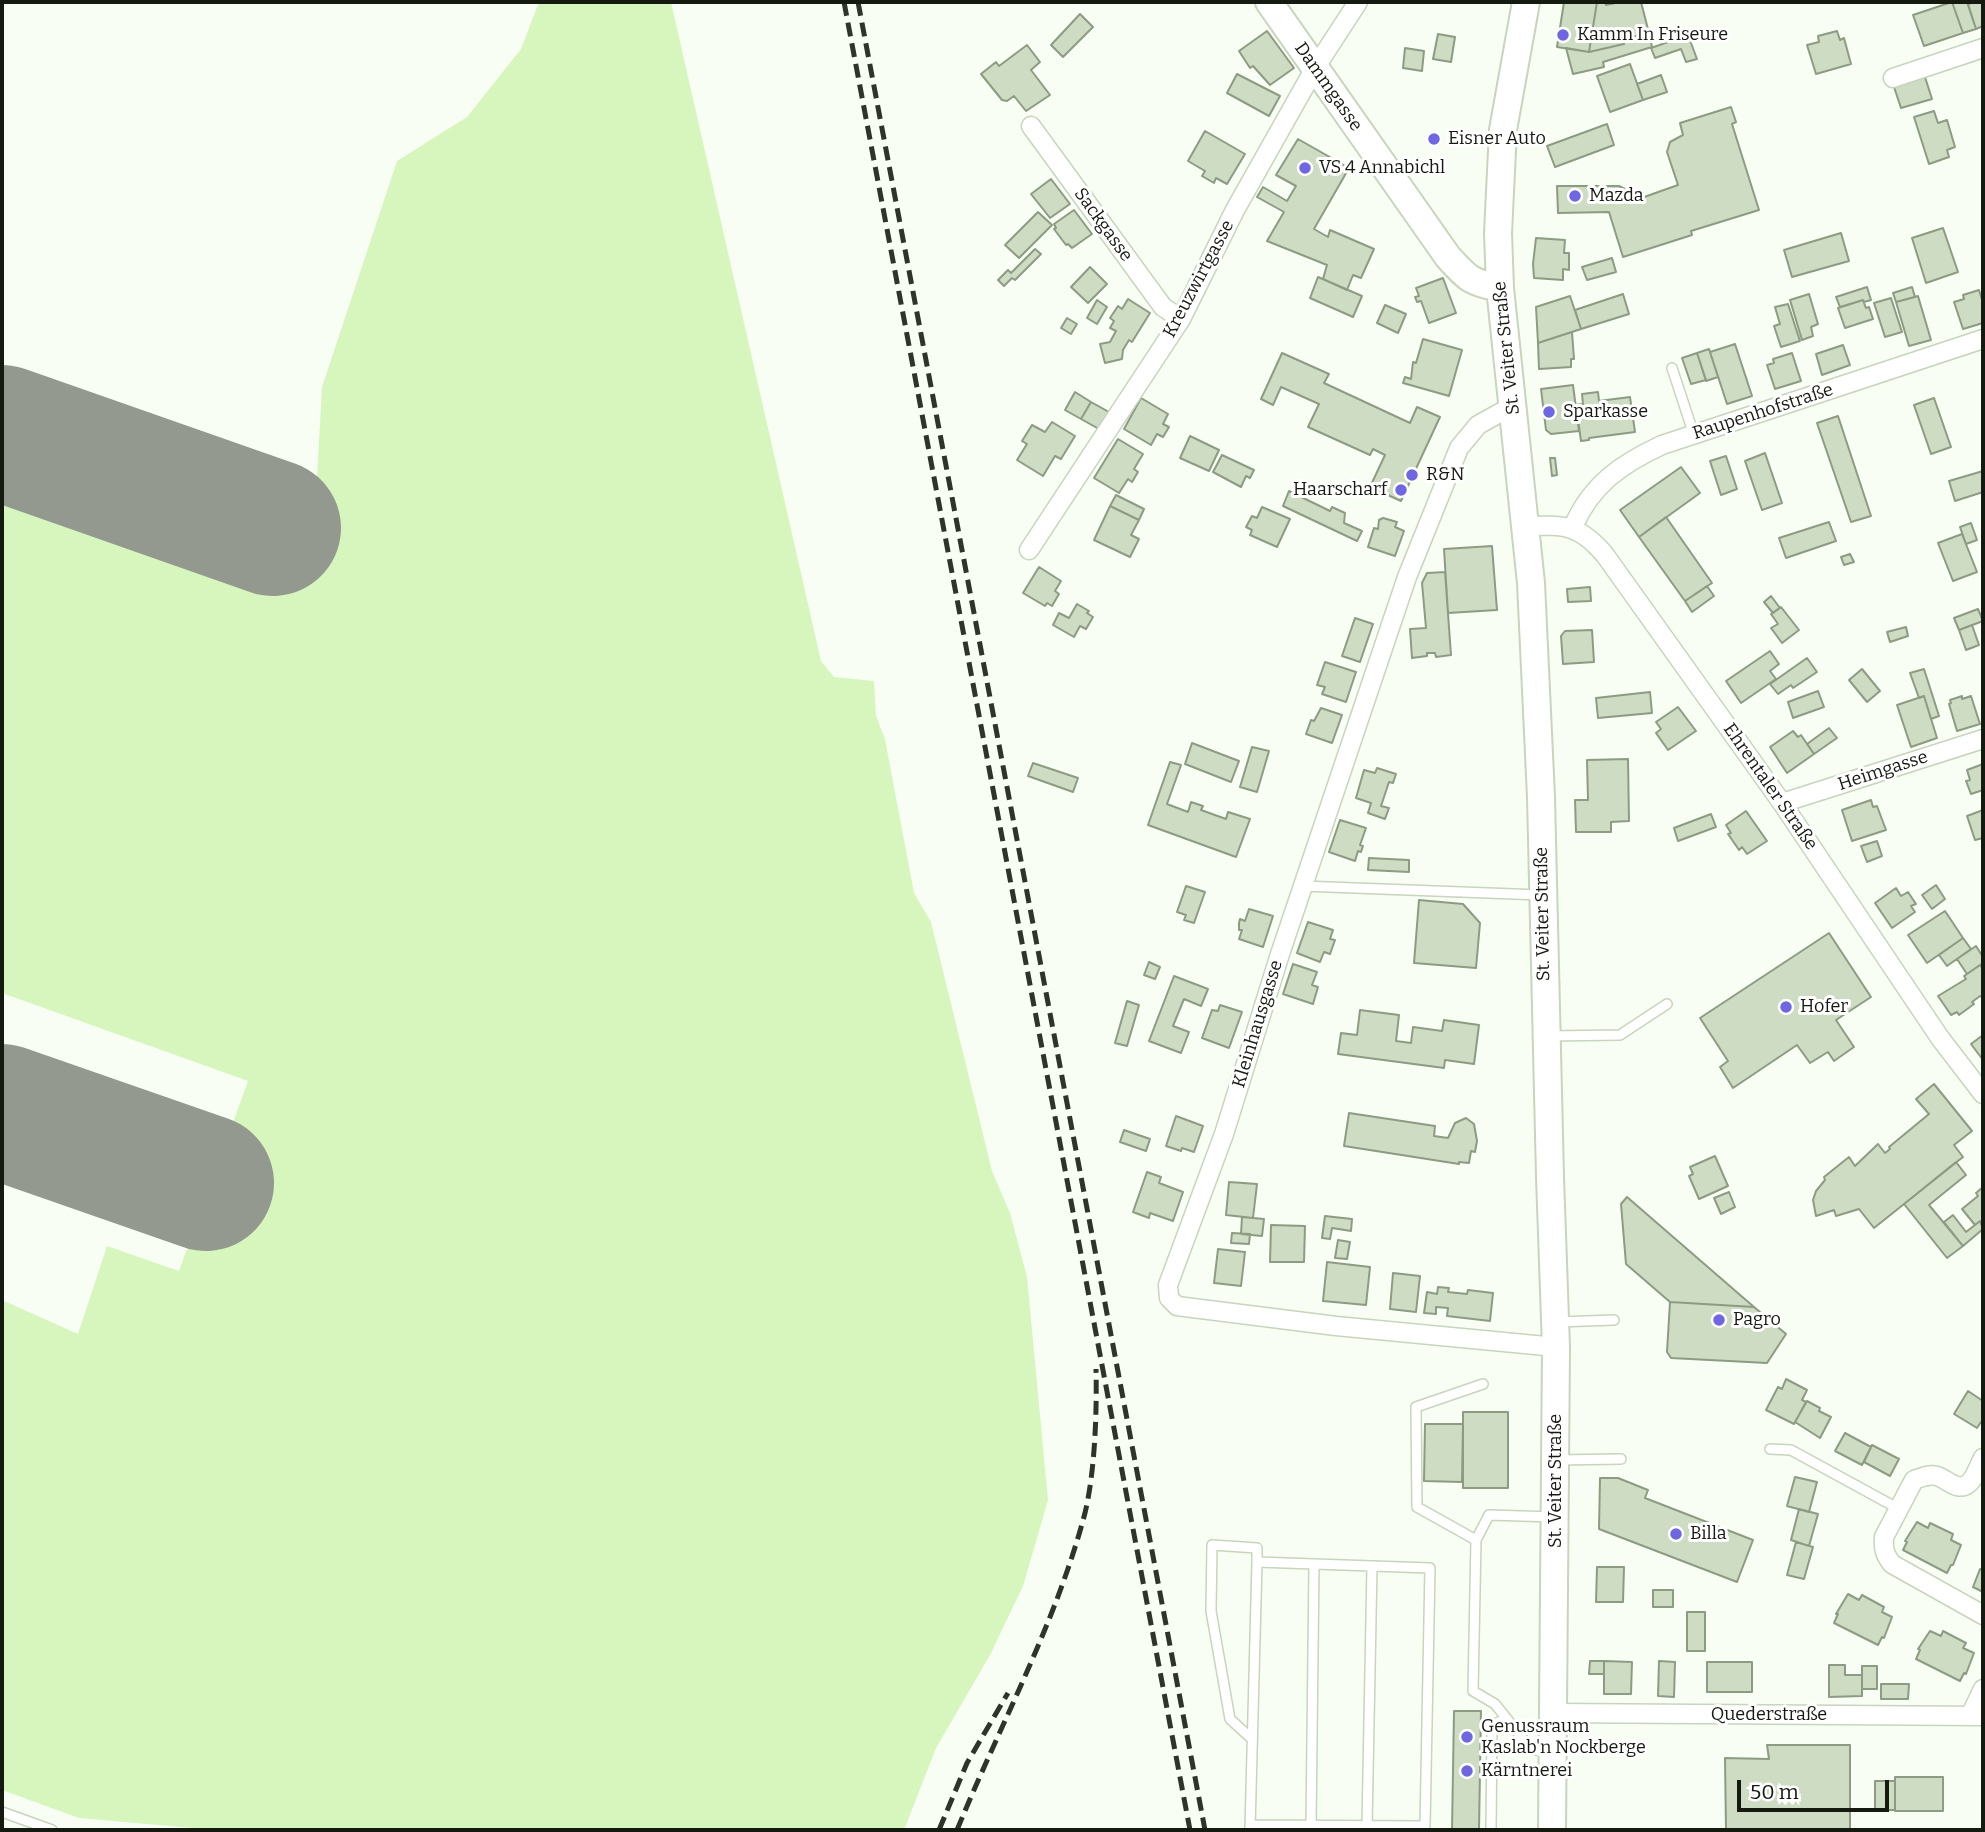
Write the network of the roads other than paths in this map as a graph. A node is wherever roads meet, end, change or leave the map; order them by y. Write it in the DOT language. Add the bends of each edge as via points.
graph roads {
  1 [pos="1269,2"];
  2 [pos="1358,2"];
  3 [pos="1526,2"];
  4 [pos="1983,48"];
  5 [pos="1315,68"];
  6 [pos="1893,78"];
  7 [pos="1031,126"];
  8 [pos="1500,288"];
  9 [pos="1181,319"];
  10 [pos="1983,339"];
  11 [pos="1672,368"];
  12 [pos="1514,405"];
  13 [pos="1694,435"];
  14 [pos="1526,526"];
  15 [pos="1573,527"];
  16 [pos="1029,551"];
  17 [pos="1983,739"];
  18 [pos="1782,803"];
  19 [pos="1302,886"];
  20 [pos="1543,895"];
  21 [pos="1667,1004"];
  22 [pos="1546,1037"];
  23 [pos="1983,1094"];
  24 [pos="1614,1320"];
  25 [pos="1556,1334"];
  26 [pos="1483,1384"];
  27 [pos="1770,1449"];
  28 [pos="1983,1458"];
  29 [pos="1621,1459"];
  30 [pos="1556,1460"];
  31 [pos="1899,1509"];
  32 [pos="1555,1517"];
  33 [pos="1476,1541"];
  34 [pos="1257,1562"];
  35 [pos="1314,1564"];
  36 [pos="1371,1566"];
  37 [pos="1983,1615"];
  38 [pos="1983,1689"];
  39 [pos="1554,1713"];
  40 [pos="1976,1716"];
  41 [pos="1506,1718"];
  42 [pos="1252,1739"];
  43 [pos="1553,1755"];
  44 [pos="2,1812"];
  45 [pos="1311,1826"];
  46 [pos="1367,1826"];
  47 [pos="1250,1828"];
  48 [pos="52,1830"];
  49 [pos="1491,1830"];
  50 [pos="1552,1830"];
  1 -- 5 [label="main road, Dammgasse"];
  2 -- 5 [label="street, Kreuzwirtgasse"];
  3 -- 8 [label="main road, St. Veiter Straße" via="1502,143"];
  4 -- 6 [label="street"];
  5 -- 8 [label="main road, Dammgasse" via="1448,257 1476,283"];
  5 -- 9 [label="street, Kreuzwirtgasse" via="1235,210"];
  7 -- 9 [label="street, Sackgasse" via="1163,307"];
  8 -- 12 [label="main road, St. Veiter Straße"];
  9 -- 16 [label="street, Kreuzwirtgasse"];
  10 -- 13 [label="street, Raupenhofstraße"];
  11 -- 13 [label="lane"];
  12 -- 14 [label="main road, St. Veiter Straße"];
  12 -- 19 [label="street, Kleinhausgasse" via="1478,425 1459,448 1408,577"];
  13 -- 15 [label="street, Raupenhofstraße" via="1642,454 1603,482 1588,496"];
  14 -- 15 [label="street"];
  14 -- 20 [label="main road, St. Veiter Straße"];
  15 -- 18 [label="street, Ehrentaler Straße" via="1605,555"];
  17 -- 18 [label="street, Heimgasse"];
  18 -- 23 [label="street, Ehrentaler Straße" via="1940,1038"];
  19 -- 20 [label="lane"];
  19 -- 25 [label="street, Kleinhausgasse" via="1224,1135 1168,1285 1169,1298 1177,1306 1323,1325"];
  20 -- 22 [label="main road, St. Veiter Straße"];
  21 -- 22 [label="lane" via="1620,1035"];
  22 -- 25 [label="main road, St. Veiter Straße"];
  24 -- 25 [label="lane"];
  25 -- 30 [label="main road, St. Veiter Straße"];
  26 -- 33 [label="lane" via="1416,1407 1417,1507"];
  27 -- 31 [label="lane" via="1791,1450"];
  28 -- 31 [label="street" via="1964,1486 1938,1476 1914,1480"];
  29 -- 30 [label="lane"];
  30 -- 32 [label="main road, St. Veiter Straße"];
  31 -- 37 [label="street" via="1884,1537 1885,1555 1892,1564"];
  32 -- 33 [label="lane" via="1489,1515"];
  32 -- 39 [label="main road, St. Veiter Straße"];
  33 -- 41 [label="lane" via="1473,1691 1495,1704"];
  34 -- 35 [label="lane"];
  34 -- 42 [label="lane"];
  34 -- 42 [label="lane" via="1257,1548 1212,1545 1211,1611 1230,1719"];
  35 -- 36 [label="lane"];
  35 -- 45 [label="lane"];
  36 -- 46 [label="lane"];
  36 -- 46 [label="lane" via="1430,1568 1425,1826"];
  38 -- 40 [label="street"];
  39 -- 40 [label="street, Quederstraße"];
  39 -- 43 [label="main road, St. Veiter Straße"];
  41 -- 43 [label="lane" via="1531,1749"];
  41 -- 49 [label="lane" via="1492,1725"];
  42 -- 47 [label="lane"];
  43 -- 50 [label="main road, St. Veiter Straße"];
  44 -- 48 [label="lane"];
  45 -- 46 [label="lane"];
  45 -- 47 [label="lane"];
}
